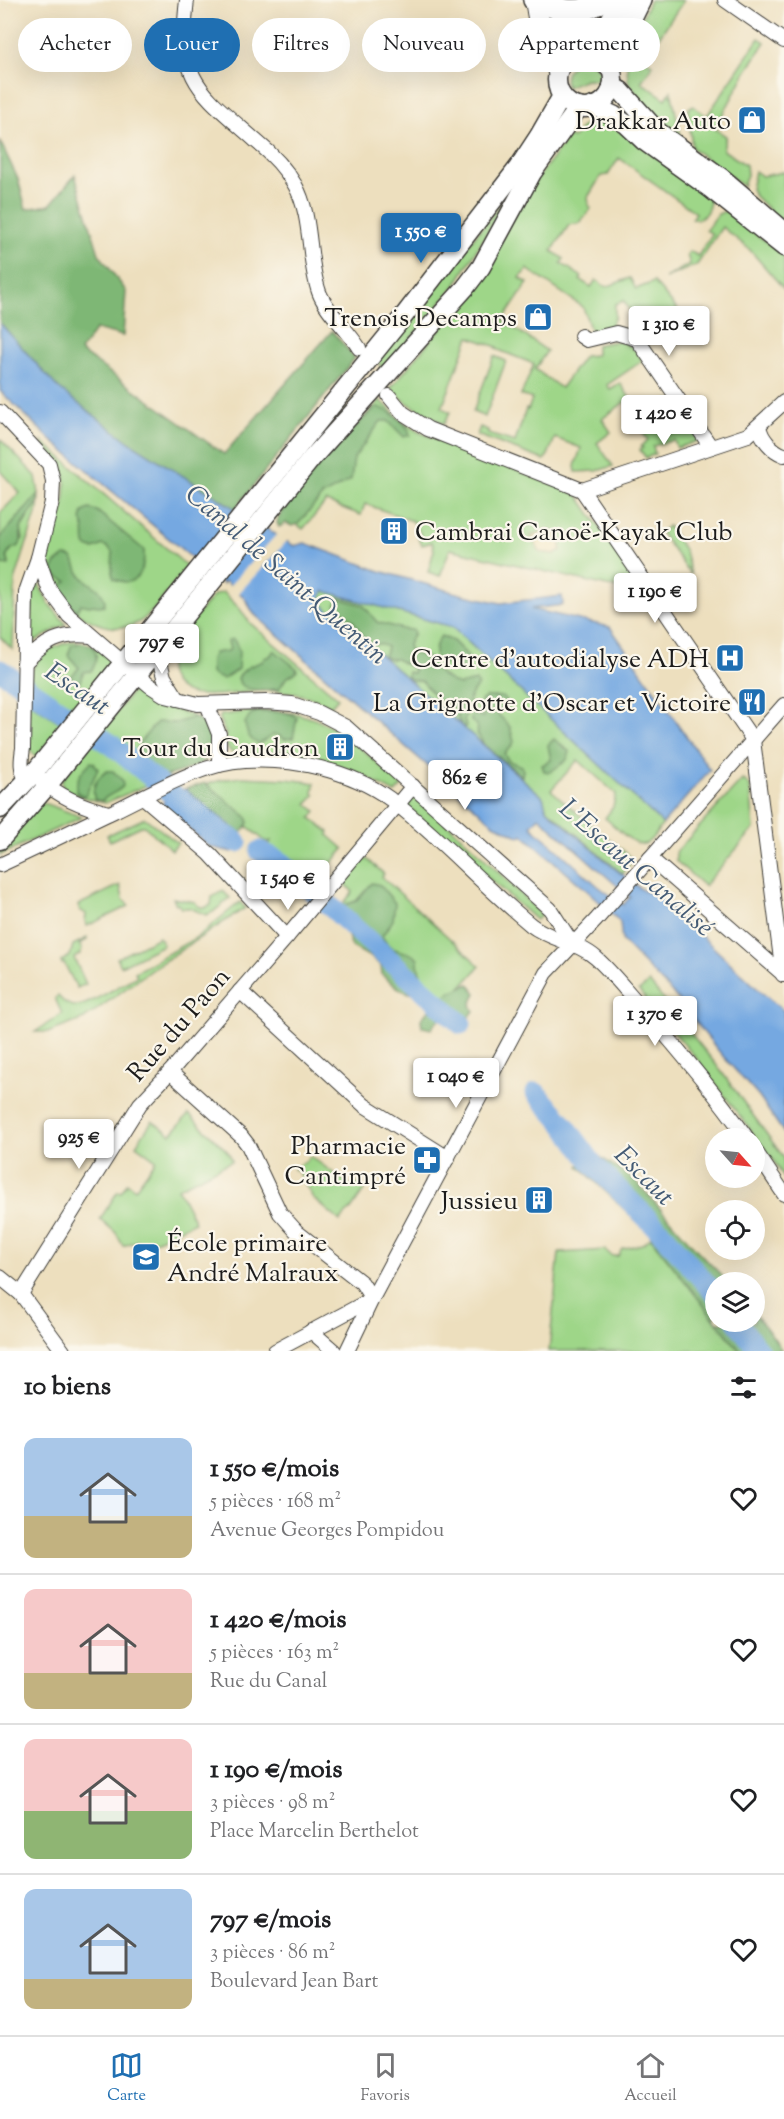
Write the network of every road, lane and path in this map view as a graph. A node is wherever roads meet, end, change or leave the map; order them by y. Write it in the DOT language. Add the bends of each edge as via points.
graph roads {
  1 [pos="187,0"];
  2 [pos="604,0"];
  3 [pos="623,0"];
  4 [pos="640,0"];
  5 [pos="725,0"];
  6 [pos="534,3"];
  7 [pos="543,18"];
  8 [pos="613,18"];
  9 [pos="631,18"];
  10 [pos="784,41"];
  11 [pos="559,72"];
  12 [pos="611,72"];
  13 [pos="557,77"];
  14 [pos="612,86"];
  15 [pos="562,96"];
  16 [pos="586,107"];
  17 [pos="784,231"];
  18 [pos="784,247"];
  19 [pos="581,336"];
  20 [pos="359,348"];
  21 [pos="389,396"];
  22 [pos="784,402"];
  23 [pos="0,412"];
  24 [pos="759,426"];
  25 [pos="711,447"];
  26 [pos="784,455"];
  27 [pos="582,490"];
  28 [pos="38,558"];
  29 [pos="165,626"];
  30 [pos="91,636"];
  31 [pos="157,650"];
  32 [pos="24,669"];
  33 [pos="130,669"];
  34 [pos="178,699"];
  35 [pos="207,704"];
  36 [pos="784,705"];
  37 [pos="753,740"];
  38 [pos="70,743"];
  39 [pos="219,765"];
  40 [pos="30,777"];
  41 [pos="47,786"];
  42 [pos="413,786"];
  43 [pos="145,796"];
  44 [pos="397,806"];
  45 [pos="0,809"];
  46 [pos="109,813"];
  47 [pos="0,840"];
  48 [pos="650,858"];
  49 [pos="0,866"];
  50 [pos="287,937"];
  51 [pos="573,944"];
  52 [pos="784,975"];
  53 [pos="240,991"];
  54 [pos="170,1072"];
  55 [pos="740,1128"];
  56 [pos="448,1158"];
  57 [pos="765,1166"];
  58 [pos="784,1194"];
  59 [pos="0,1277"];
  60 [pos="21,1294"];
  61 [pos="372,1299"];
  62 [pos="311,1331"];
  63 [pos="63,1351"];
  64 [pos="275,1351"];
  65 [pos="334,1351"];
  66 [pos="346,1351"];
  1 -- 20 [label="street" via="185,46 194,80 211,101 276,158 291,178 303,204 320,293"];
  2 -- 6 [label="main road" via="584,10 570,11"];
  3 -- 8 [label="main road"];
  4 -- 9 [label="main road"];
  5 -- 10 [label="street"];
  6 -- 7 [label="street"];
  6 -- 13 [label="street" via="536,24"];
  11 -- 13 [label="main road"];
  12 -- 14 [label="main road"];
  13 -- 15 [label="main road"];
  14 -- 16 [label="main road" via="605,99"];
  14 -- 17 [label="main road" via="657,131 722,178"];
  15 -- 16 [label="main road" via="570,103"];
  15 -- 29 [label="main road" via="504,186 298,446"];
  16 -- 18 [label="main road" via="613,115 626,124"];
  16 -- 29 [label="main road" via="532,174 481,267 465,288"];
  19 -- 25 [label="street" via="587,340 616,333 637,339"];
  21 -- 27 [label="street" via="403,413 428,429"];
  22 -- 24 [label="street"];
  23 -- 28 [label="street" via="53,473 52,502"];
  24 -- 25 [label="street" via="748,435"];
  24 -- 26 [label="street" via="764,439"];
  25 -- 27 [label="street"];
  27 -- 37 [label="street"];
  28 -- 30 [label="street" via="53,597"];
  28 -- 32 [label="street" via="26,592"];
  29 -- 31 [label="main road"];
  29 -- 33 [label="main road"];
  30 -- 32 [label="street" via="70,634 53,640"];
  30 -- 33 [label="street"];
  31 -- 33 [label="main road"];
  31 -- 34 [label="street" via="164,677"];
  32 -- 40 [label="street" via="23,748"];
  33 -- 34 [label="street" via="166,696"];
  33 -- 38 [label="main road"];
  34 -- 35 [label="street"];
  35 -- 39 [label="street" via="220,738"];
  35 -- 42 [label="street" via="284,703 320,712 346,727"];
  36 -- 37 [label="street"];
  37 -- 48 [label="street"];
  37 -- 52 [label="street"];
  38 -- 40 [label="main road"];
  38 -- 41 [label="main road"];
  39 -- 43 [label="street"];
  39 -- 44 [label="street" via="258,761 322,769 358,782"];
  40 -- 41 [label="street"];
  40 -- 45 [label="main road"];
  41 -- 46 [label="street" via="78,804"];
  41 -- 47 [label="main road"];
  42 -- 44 [label="street, Rue du Paon"];
  42 -- 51 [label="street" via="550,909"];
  43 -- 46 [label="street"];
  43 -- 50 [label="street" via="210,854"];
  44 -- 50 [label="street, Rue du Paon"];
  44 -- 51 [label="street" via="533,927"];
  46 -- 49 [label="street"];
  48 -- 51 [label="street"];
  48 -- 52 [label="street"];
  50 -- 53 [label="street, Rue du Paon"];
  51 -- 55 [label="street" via="596,957 620,983 696,1070"];
  51 -- 56 [label="street" via="546,973"];
  53 -- 54 [label="street, Rue du Paon"];
  53 -- 56 [label="street" via="364,1105"];
  54 -- 60 [label="street, Rue du Paon" via="134,1112"];
  54 -- 61 [label="street" via="248,1145 280,1214 362,1283"];
  56 -- 61 [label="street"];
  57 -- 58 [label="street"];
  59 -- 60 [label="street"];
  60 -- 63 [label="street"];
  61 -- 62 [label="street"];
  61 -- 66 [label="street"];
  62 -- 64 [label="street"];
  62 -- 65 [label="street"];
}
